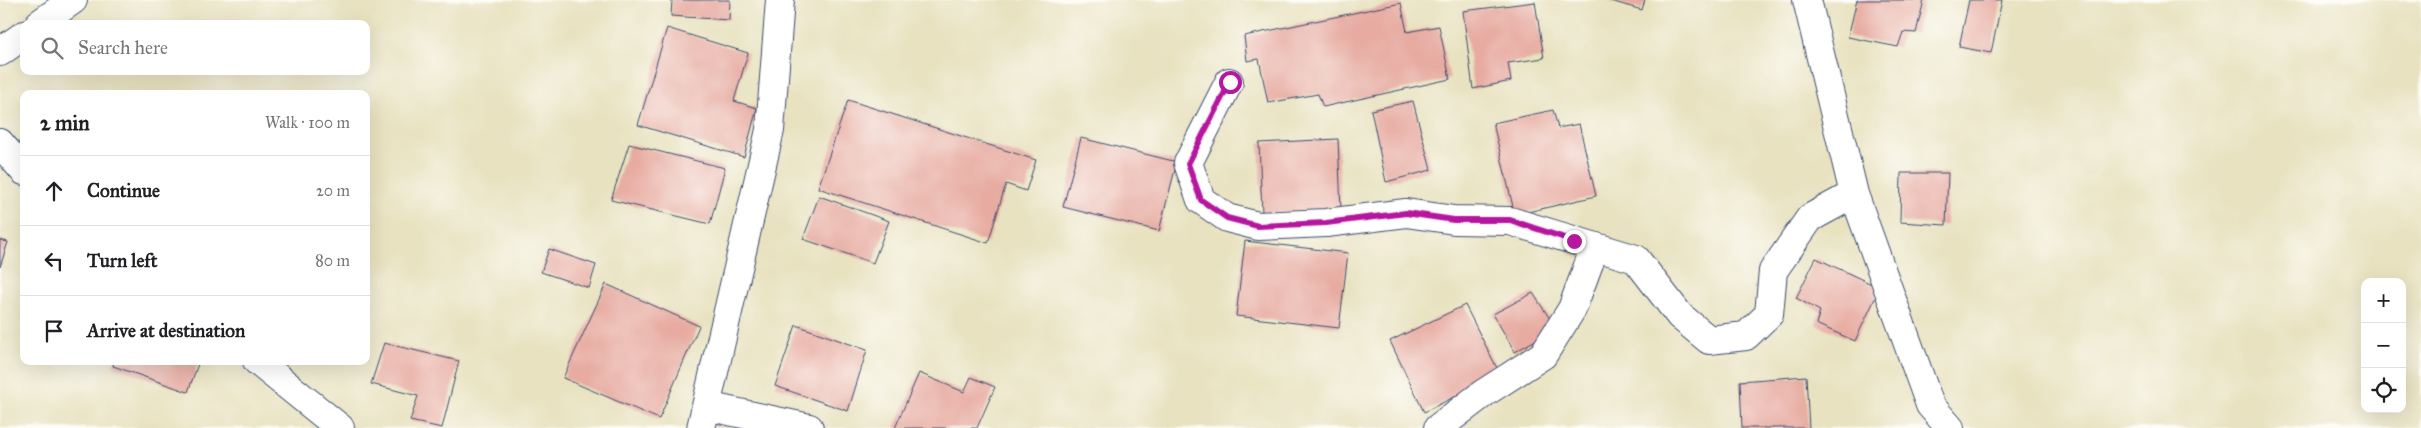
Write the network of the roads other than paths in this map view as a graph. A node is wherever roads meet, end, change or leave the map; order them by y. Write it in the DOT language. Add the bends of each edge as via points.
graph roads {
  1 [pos="72,0"];
  2 [pos="780,0"];
  3 [pos="1807,0"];
  4 [pos="44,20"];
  5 [pos="20,38"];
  6 [pos="0,52"];
  7 [pos="1230,82"];
  8 [pos="0,142"];
  9 [pos="20,166"];
  10 [pos="1854,194"];
  11 [pos="1595,247"];
  12 [pos="263,365"];
  13 [pos="704,417"];
  14 [pos="340,428"];
  15 [pos="809,428"];
  16 [pos="1438,428"];
  17 [pos="1950,428"];
  1 -- 4 [label="street"];
  2 -- 13 [label="street" via="770,130"];
  3 -- 10 [label="street"];
  5 -- 6 [label="street"];
  7 -- 11 [label="street" via="1188,164 1201,200 1227,218 1258,226 1326,223 1406,213 1454,220 1510,220"];
  8 -- 9 [label="street"];
  10 -- 11 [label="street" via="1810,218 1773,271 1768,314 1746,336 1709,340 1680,316 1636,259"];
  10 -- 17 [label="street" via="1930,405"];
  11 -- 16 [label="street" via="1572,309 1543,355"];
  12 -- 14 [label="street"];
  13 -- 15 [label="street"];
}
